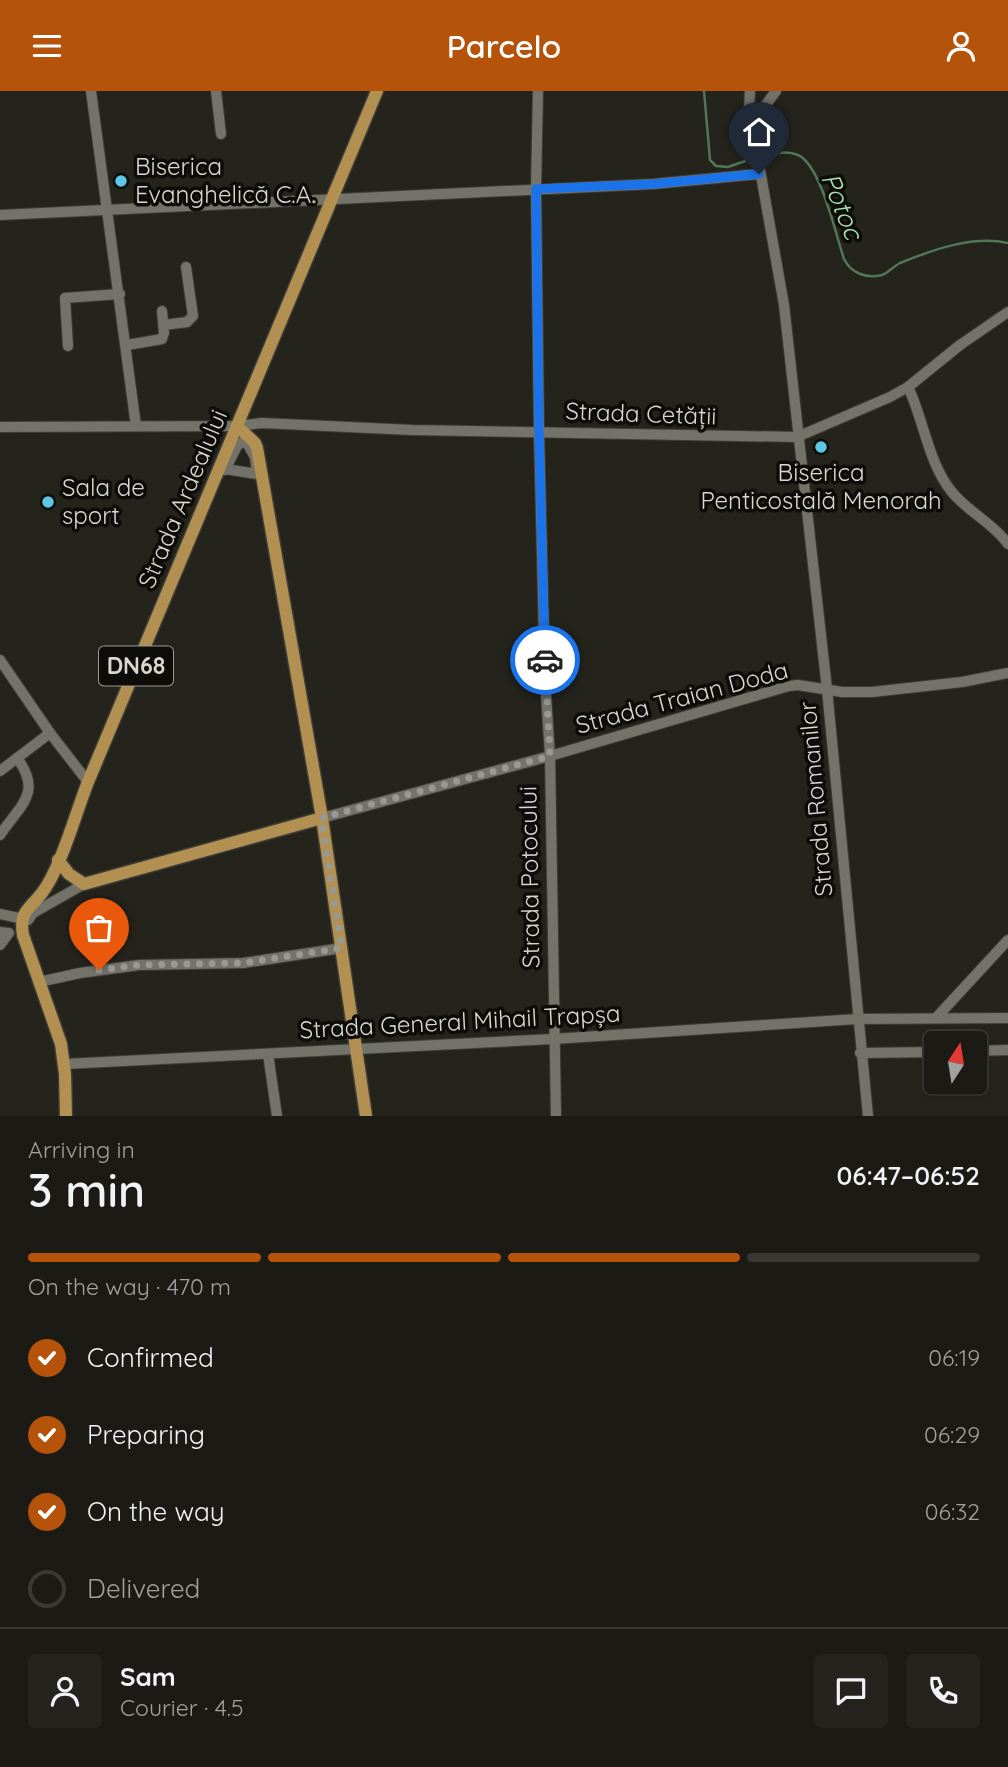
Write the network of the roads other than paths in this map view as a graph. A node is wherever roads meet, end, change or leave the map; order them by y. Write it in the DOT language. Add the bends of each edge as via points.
graph roads {
  1 [pos="91,91"];
  2 [pos="216,91"];
  3 [pos="377,91"];
  4 [pos="538,91"];
  5 [pos="750,91"];
  6 [pos="776,91"];
  7 [pos="751,119"];
  8 [pos="221,134"];
  9 [pos="759,174"];
  10 [pos="536,189"];
  11 [pos="332,199"];
  12 [pos="107,208"];
  13 [pos="0,215"];
  14 [pos="186,267"];
  15 [pos="120,294"];
  16 [pos="162,311"];
  17 [pos="1008,312"];
  18 [pos="164,325"];
  19 [pos="127,345"];
  20 [pos="68,346"];
  21 [pos="908,387"];
  22 [pos="136,426"];
  23 [pos="237,426"];
  24 [pos="0,427"];
  25 [pos="539,432"];
  26 [pos="797,437"];
  27 [pos="222,469"];
  28 [pos="259,474"];
  29 [pos="1008,544"];
  30 [pos="0,660"];
  31 [pos="1008,673"];
  32 [pos="827,689"];
  33 [pos="50,733"];
  34 [pos="550,756"];
  35 [pos="17,758"];
  36 [pos="0,771"];
  37 [pos="88,782"];
  38 [pos="321,818"];
  39 [pos="0,835"];
  40 [pos="58,860"];
  41 [pos="84,884"];
  42 [pos="0,914"];
  43 [pos="22,918"];
  44 [pos="4,932"];
  45 [pos="1008,940"];
  46 [pos="0,945"];
  47 [pos="342,948"];
  48 [pos="39,982"];
  49 [pos="936,1018"];
  50 [pos="1008,1018"];
  51 [pos="857,1019"];
  52 [pos="553,1039"];
  53 [pos="357,1049"];
  54 [pos="1008,1050"];
  55 [pos="987,1051"];
  56 [pos="924,1052"];
  57 [pos="860,1053"];
  58 [pos="268,1054"];
  59 [pos="65,1064"];
  60 [pos="66,1116"];
  61 [pos="277,1116"];
  62 [pos="366,1116"];
  63 [pos="556,1116"];
  64 [pos="868,1116"];
  1 -- 12 [label="street"];
  2 -- 8 [label="street"];
  3 -- 11 [label="main road, Strada Ardealului / DN68"];
  4 -- 10 [label="street, Strada Potocului"];
  5 -- 7 [label="street, Strada Romanilor"];
  6 -- 7 [label="street"];
  7 -- 9 [label="street, Strada Romanilor"];
  9 -- 10 [label="street"];
  9 -- 26 [label="street, Strada Romanilor" via="783,305"];
  10 -- 11 [label="street"];
  10 -- 25 [label="street, Strada Potocului"];
  11 -- 12 [label="street"];
  11 -- 23 [label="main road, Strada Ardealului / DN68"];
  12 -- 13 [label="street"];
  12 -- 15 [label="street"];
  14 -- 18 [label="street" via="193,316 187,322"];
  15 -- 19 [label="street"];
  15 -- 20 [label="street" via="65,298"];
  16 -- 18 [label="street"];
  17 -- 21 [label="street, Strada Cetății"];
  18 -- 19 [label="street" via="162,339"];
  19 -- 22 [label="street"];
  21 -- 26 [label="street, Strada Cetății"];
  21 -- 29 [label="street" via="943,479"];
  22 -- 23 [label="street, Strada Cetății"];
  22 -- 24 [label="street, Strada Cetății"];
  23 -- 25 [label="street, Strada Cetății"];
  23 -- 27 [label="main road, Strada Ardealului / DN68"];
  23 -- 28 [label="main road" via="256,443"];
  25 -- 26 [label="street, Strada Cetății"];
  25 -- 34 [label="street, Strada Potocului"];
  26 -- 32 [label="street, Strada Romanilor"];
  27 -- 28 [label="street"];
  27 -- 28 [label="street" via="242,442 251,448"];
  27 -- 37 [label="main road, Strada Ardealului / DN68"];
  28 -- 38 [label="main road"];
  30 -- 33 [label="street"];
  31 -- 32 [label="street, Strada Traian Doda" via="873,692"];
  32 -- 34 [label="street, Strada Traian Doda" via="789,686"];
  32 -- 51 [label="street, Strada Romanilor"];
  33 -- 35 [label="street"];
  33 -- 37 [label="street"];
  34 -- 38 [label="street, Strada Traian Doda"];
  34 -- 52 [label="street, Strada Potocului"];
  35 -- 36 [label="street"];
  35 -- 39 [label="street" via="30,788"];
  37 -- 40 [label="main road, Strada Ardealului / DN68"];
  38 -- 41 [label="main road, Strada Traian Doda"];
  38 -- 47 [label="main road"];
  40 -- 41 [label="main road"];
  40 -- 43 [label="main road, Strada Ardealului / DN68" via="42,893"];
  41 -- 43 [label="street" via="27,920"];
  42 -- 43 [label="street"];
  43 -- 48 [label="main road"];
  44 -- 46 [label="street"];
  45 -- 49 [label="street"];
  47 -- 48 [label="street" via="243,963 139,965"];
  47 -- 53 [label="main road"];
  48 -- 59 [label="main road"];
  49 -- 50 [label="street, Strada General Mihail Trapșa"];
  49 -- 51 [label="street, Strada General Mihail Trapșa"];
  51 -- 52 [label="street, Strada General Mihail Trapșa"];
  51 -- 57 [label="street, Strada Romanilor"];
  52 -- 53 [label="street, Strada General Mihail Trapșa"];
  52 -- 63 [label="street, Strada Potocului"];
  53 -- 58 [label="street, Strada General Mihail Trapșa"];
  53 -- 62 [label="main road"];
  54 -- 55 [label="street"];
  56 -- 57 [label="street"];
  57 -- 64 [label="street, Strada Romanilor"];
  58 -- 59 [label="street, Strada General Mihail Trapșa"];
  58 -- 61 [label="street"];
  59 -- 60 [label="main road"];
}
